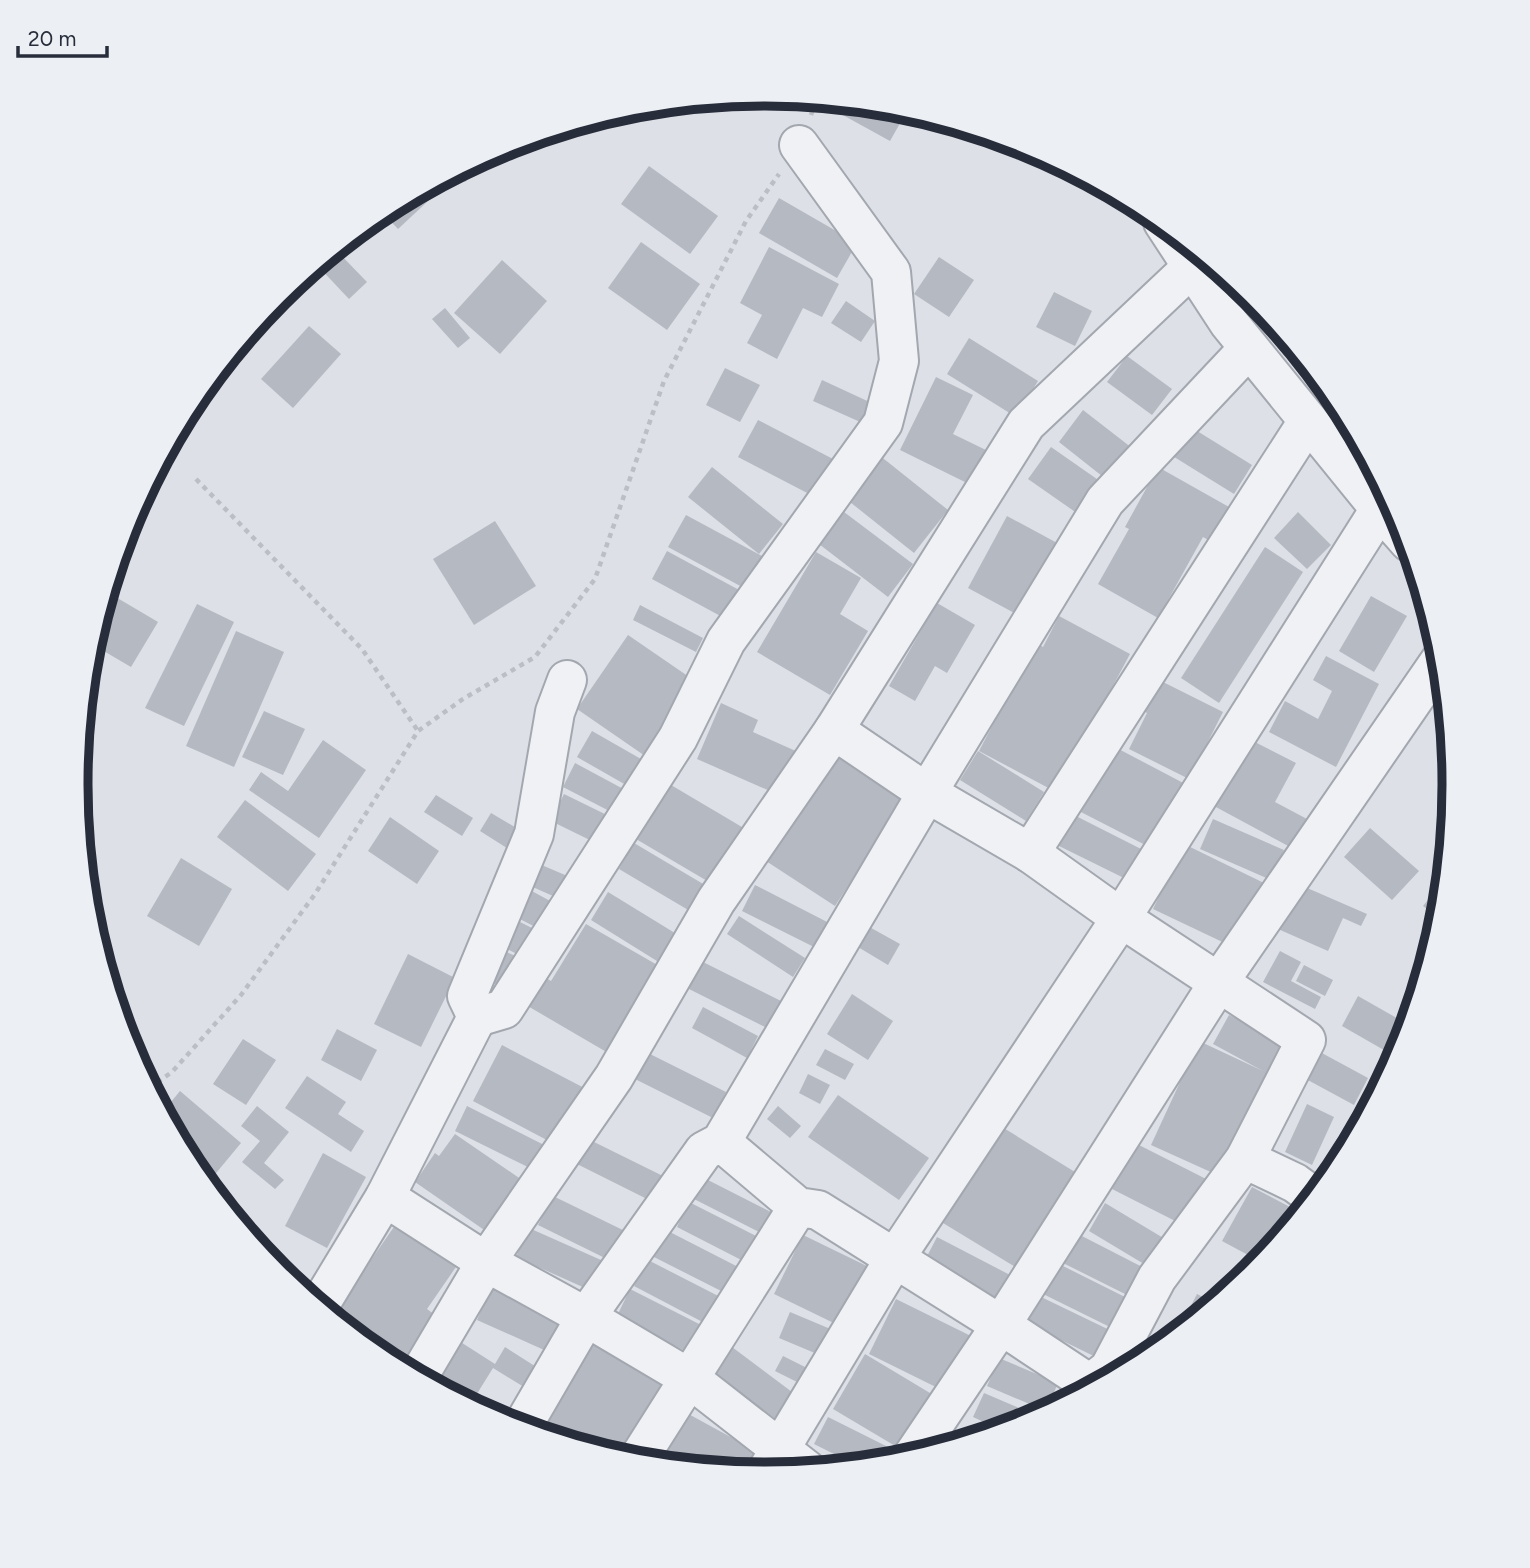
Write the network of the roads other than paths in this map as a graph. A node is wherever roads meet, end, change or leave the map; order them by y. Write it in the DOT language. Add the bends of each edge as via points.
graph roads {
  1 [pos="799,145"];
  2 [pos="1179,249"];
  3 [pos="1191,268"];
  4 [pos="1249,348"];
  5 [pos="1308,421"];
  6 [pos="1380,509"];
  7 [pos="1388,518"];
  8 [pos="1433,672"];
  9 [pos="567,680"];
  10 [pos="834,730"];
  11 [pos="927,793"];
  12 [pos="1030,853"];
  13 [pos="1121,918"];
  14 [pos="1220,982"];
  15 [pos="478,1017"];
  16 [pos="721,1142"];
  17 [pos="1245,1160"];
  18 [pos="1306,1191"];
  19 [pos="385,1197"];
  20 [pos="798,1207"];
  21 [pos="895,1258"];
  22 [pos="486,1262"];
  23 [pos="324,1298"];
  24 [pos="586,1317"];
  25 [pos="1001,1325"];
  26 [pos="1110,1367"];
  27 [pos="423,1369"];
  28 [pos="689,1378"];
  29 [pos="1083,1383"];
  30 [pos="527,1418"];
  31 [pos="922,1442"];
  32 [pos="644,1450"];
  33 [pos="781,1461"];
  34 [pos="786,1461"];
  1 -- 15 [label="street" via="891,272 900,361 883,423 726,641 678,738 505,1009"];
  2 -- 3 [label="street"];
  3 -- 4 [label="street"];
  3 -- 10 [label="street" via="1026,424"];
  4 -- 5 [label="street"];
  4 -- 11 [label="street" via="1105,501"];
  5 -- 6 [label="street"];
  5 -- 12 [label="street"];
  6 -- 7 [label="street"];
  6 -- 13 [label="street"];
  8 -- 14 [label="street"];
  9 -- 15 [label="street" via="555,712 534,834 467,996"];
  10 -- 11 [label="street"];
  10 -- 22 [label="street" via="716,901 614,1077"];
  11 -- 12 [label="street"];
  11 -- 16 [label="street"];
  12 -- 13 [label="street"];
  13 -- 14 [label="street"];
  13 -- 21 [label="street"];
  14 -- 17 [label="street" via="1306,1040"];
  14 -- 25 [label="street"];
  15 -- 19 [label="street"];
  16 -- 20 [label="street"];
  16 -- 24 [label="street" via="704,1151"];
  17 -- 18 [label="street"];
  17 -- 26 [label="street" via="1157,1279"];
  19 -- 22 [label="street"];
  19 -- 23 [label="street"];
  20 -- 21 [label="street" via="817,1210"];
  20 -- 28 [label="street"];
  21 -- 25 [label="street"];
  21 -- 34 [label="street"];
  22 -- 24 [label="street"];
  22 -- 27 [label="street"];
  24 -- 28 [label="street"];
  24 -- 30 [label="street"];
  25 -- 29 [label="street"];
  25 -- 31 [label="street"];
  28 -- 32 [label="street"];
  28 -- 33 [label="street"];
}
